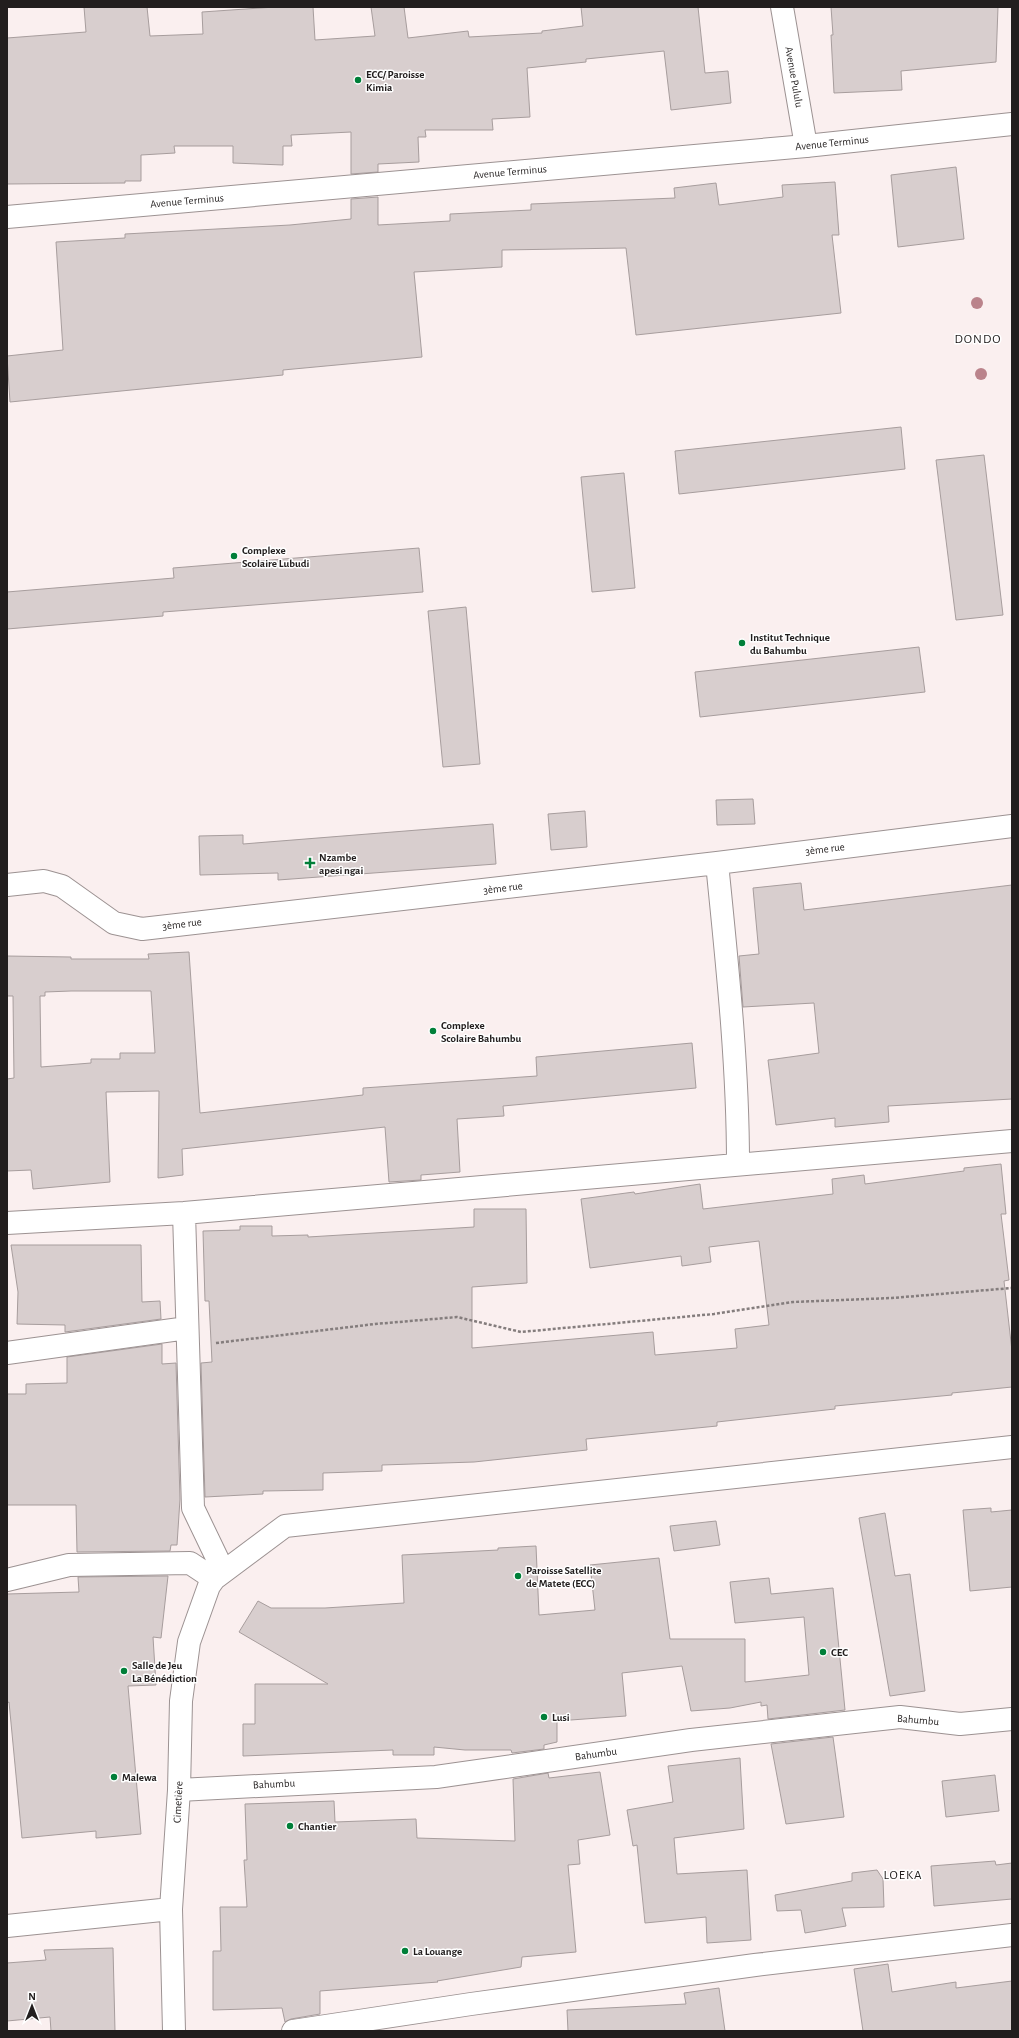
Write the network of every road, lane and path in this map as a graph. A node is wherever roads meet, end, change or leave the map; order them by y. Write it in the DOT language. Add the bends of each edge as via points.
graph roads {
  1 [pos="782,7"];
  2 [pos="1012,124"];
  3 [pos="806,146"];
  4 [pos="7,217"];
  5 [pos="1012,826"];
  6 [pos="717,863"];
  7 [pos="7,885"];
  8 [pos="1012,1142"];
  9 [pos="738,1164"];
  10 [pos="184,1213"];
  11 [pos="7,1223"];
  12 [pos="1012,1288"];
  13 [pos="188,1337"];
  14 [pos="7,1353"];
  15 [pos="1012,1447"];
  16 [pos="214,1579"];
  17 [pos="7,1580"];
  18 [pos="1012,1719"];
  19 [pos="180,1790"];
  20 [pos="171,1910"];
  21 [pos="7,1926"];
  22 [pos="1012,1935"];
  23 [pos="174,2031"];
  24 [pos="293,2031"];
  1 -- 3 [label="street, Avenue Pululu"];
  2 -- 3 [label="street, Avenue Terminus"];
  3 -- 4 [label="street, Avenue Terminus"];
  5 -- 6 [label="street, 3ème rue"];
  6 -- 7 [label="street, 3ème rue" via="142,929 114,923 62,886 44,881"];
  6 -- 9 [label="street" via="738,1099"];
  8 -- 9 [label="street"];
  9 -- 10 [label="street"];
  10 -- 11 [label="street"];
  10 -- 13 [label="street"];
  12 -- 13 [label="path" via="892,1298 793,1302 714,1314 521,1332 457,1317"];
  13 -- 14 [label="street"];
  13 -- 16 [label="street" via="194,1508 218,1560"];
  15 -- 16 [label="street" via="285,1526"];
  16 -- 17 [label="street" via="190,1563 69,1565"];
  16 -- 19 [label="street, Cimetière" via="209,1586 189,1642 181,1701"];
  18 -- 19 [label="street, Bahumbu" via="960,1724 900,1717 692,1740 436,1777"];
  19 -- 20 [label="street, Cimetière"];
  20 -- 21 [label="street"];
  20 -- 23 [label="street, Cimetière"];
  22 -- 24 [label="street" via="754,1965"];
}
